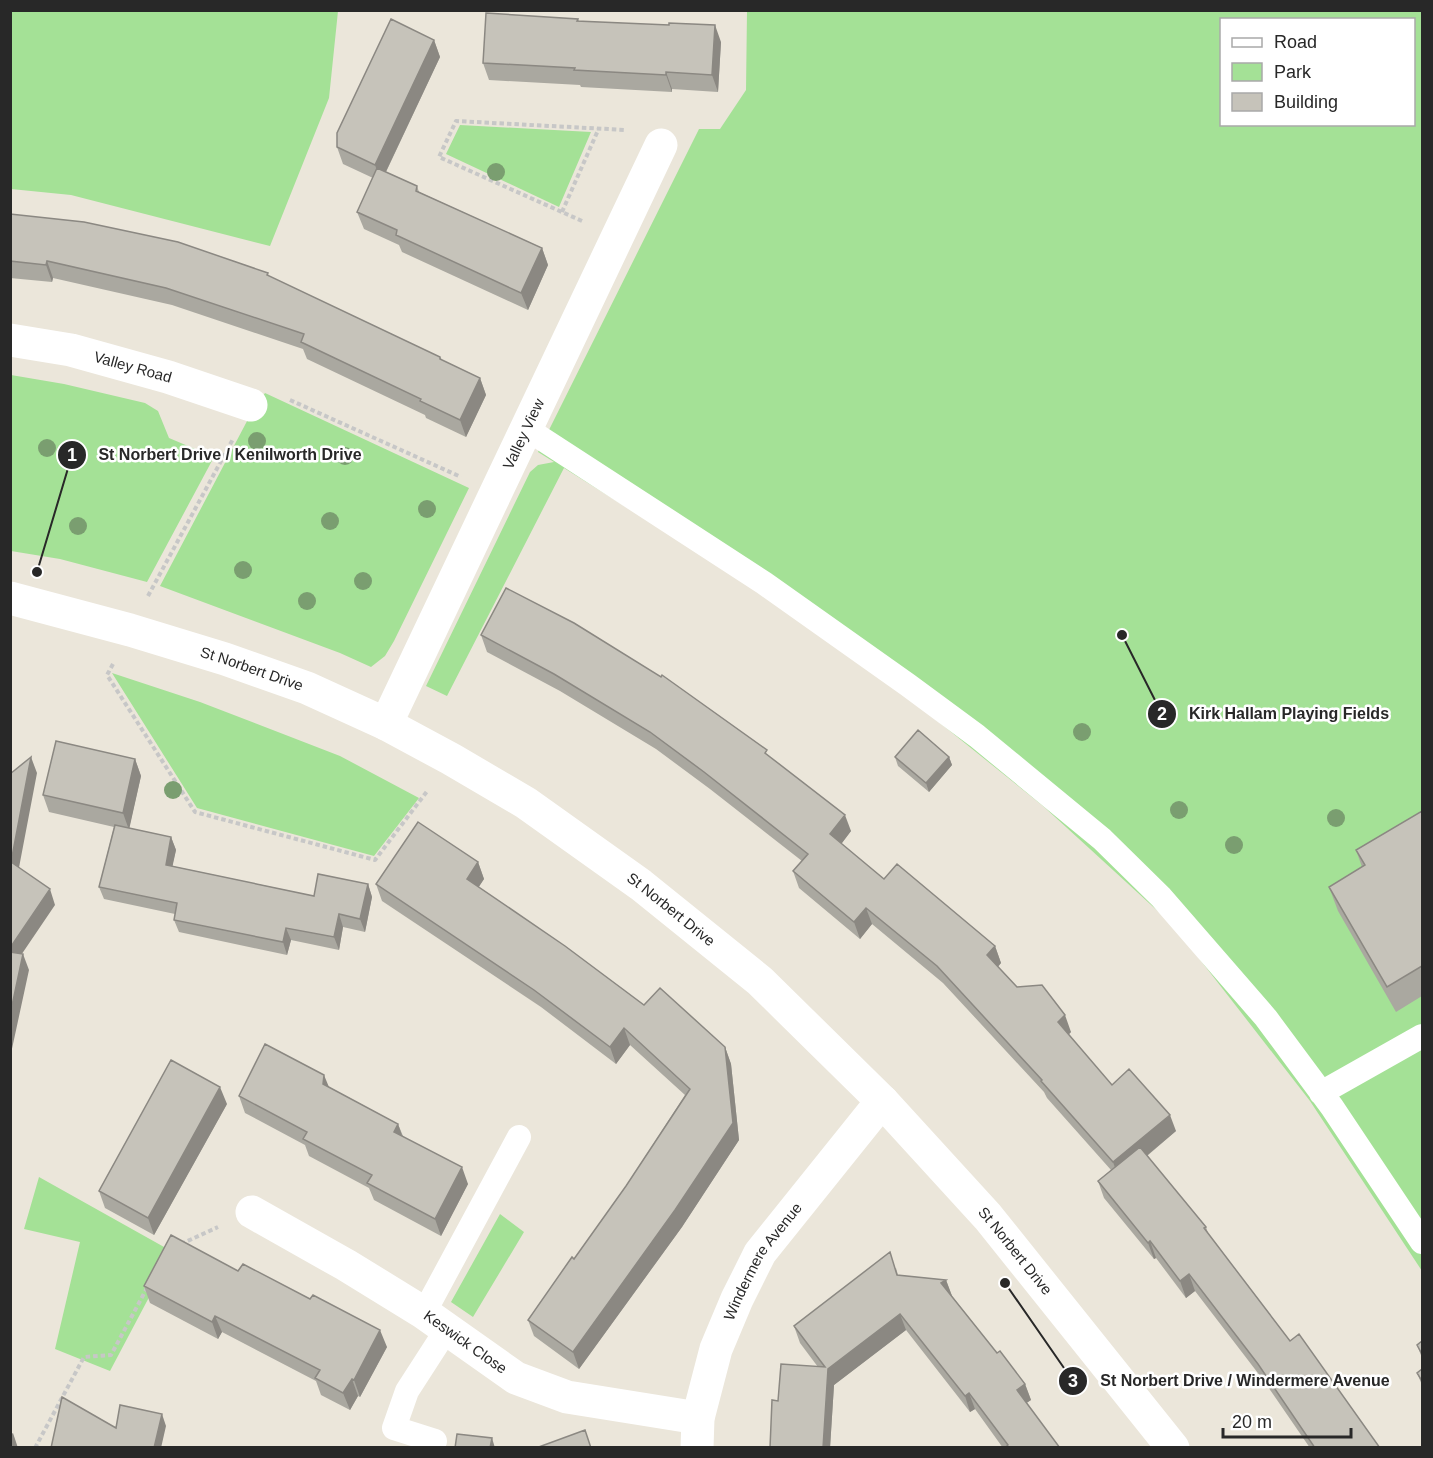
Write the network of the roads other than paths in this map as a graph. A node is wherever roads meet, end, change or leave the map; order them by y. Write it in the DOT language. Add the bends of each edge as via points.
graph roads {
  1 [pos="661,145"];
  2 [pos="10,340"];
  3 [pos="251,405"];
  4 [pos="527,429"];
  5 [pos="10,598"];
  6 [pos="386,724"];
  7 [pos="1422,1036"];
  8 [pos="1322,1093"];
  9 [pos="882,1101"];
  10 [pos="519,1137"];
  11 [pos="252,1212"];
  12 [pos="1422,1242"];
  13 [pos="436,1321"];
  14 [pos="698,1433"];
  15 [pos="435,1441"];
  16 [pos="1173,1448"];
  1 -- 4 [label="street, Valley View"];
  2 -- 3 [label="street, Valley Road" via="71,350"];
  4 -- 6 [label="street, Valley View"];
  4 -- 8 [label="lane" via="764,583 908,684 1102,839 1161,897 1266,1018"];
  5 -- 6 [label="street, St Norbert Drive" via="225,659 307,688"];
  6 -- 9 [label="street, St Norbert Drive" via="526,803 641,885 760,981"];
  7 -- 8 [label="lane"];
  8 -- 12 [label="lane"];
  9 -- 14 [label="street, Windermere Avenue" via="760,1253 716,1349"];
  9 -- 16 [label="street, St Norbert Drive" via="988,1218"];
  10 -- 13 [label="lane"];
  11 -- 13 [label="street, Keswick Close"];
  13 -- 14 [label="street, Keswick Close" via="516,1378 567,1397"];
  13 -- 15 [label="lane" via="394,1428"];
}
